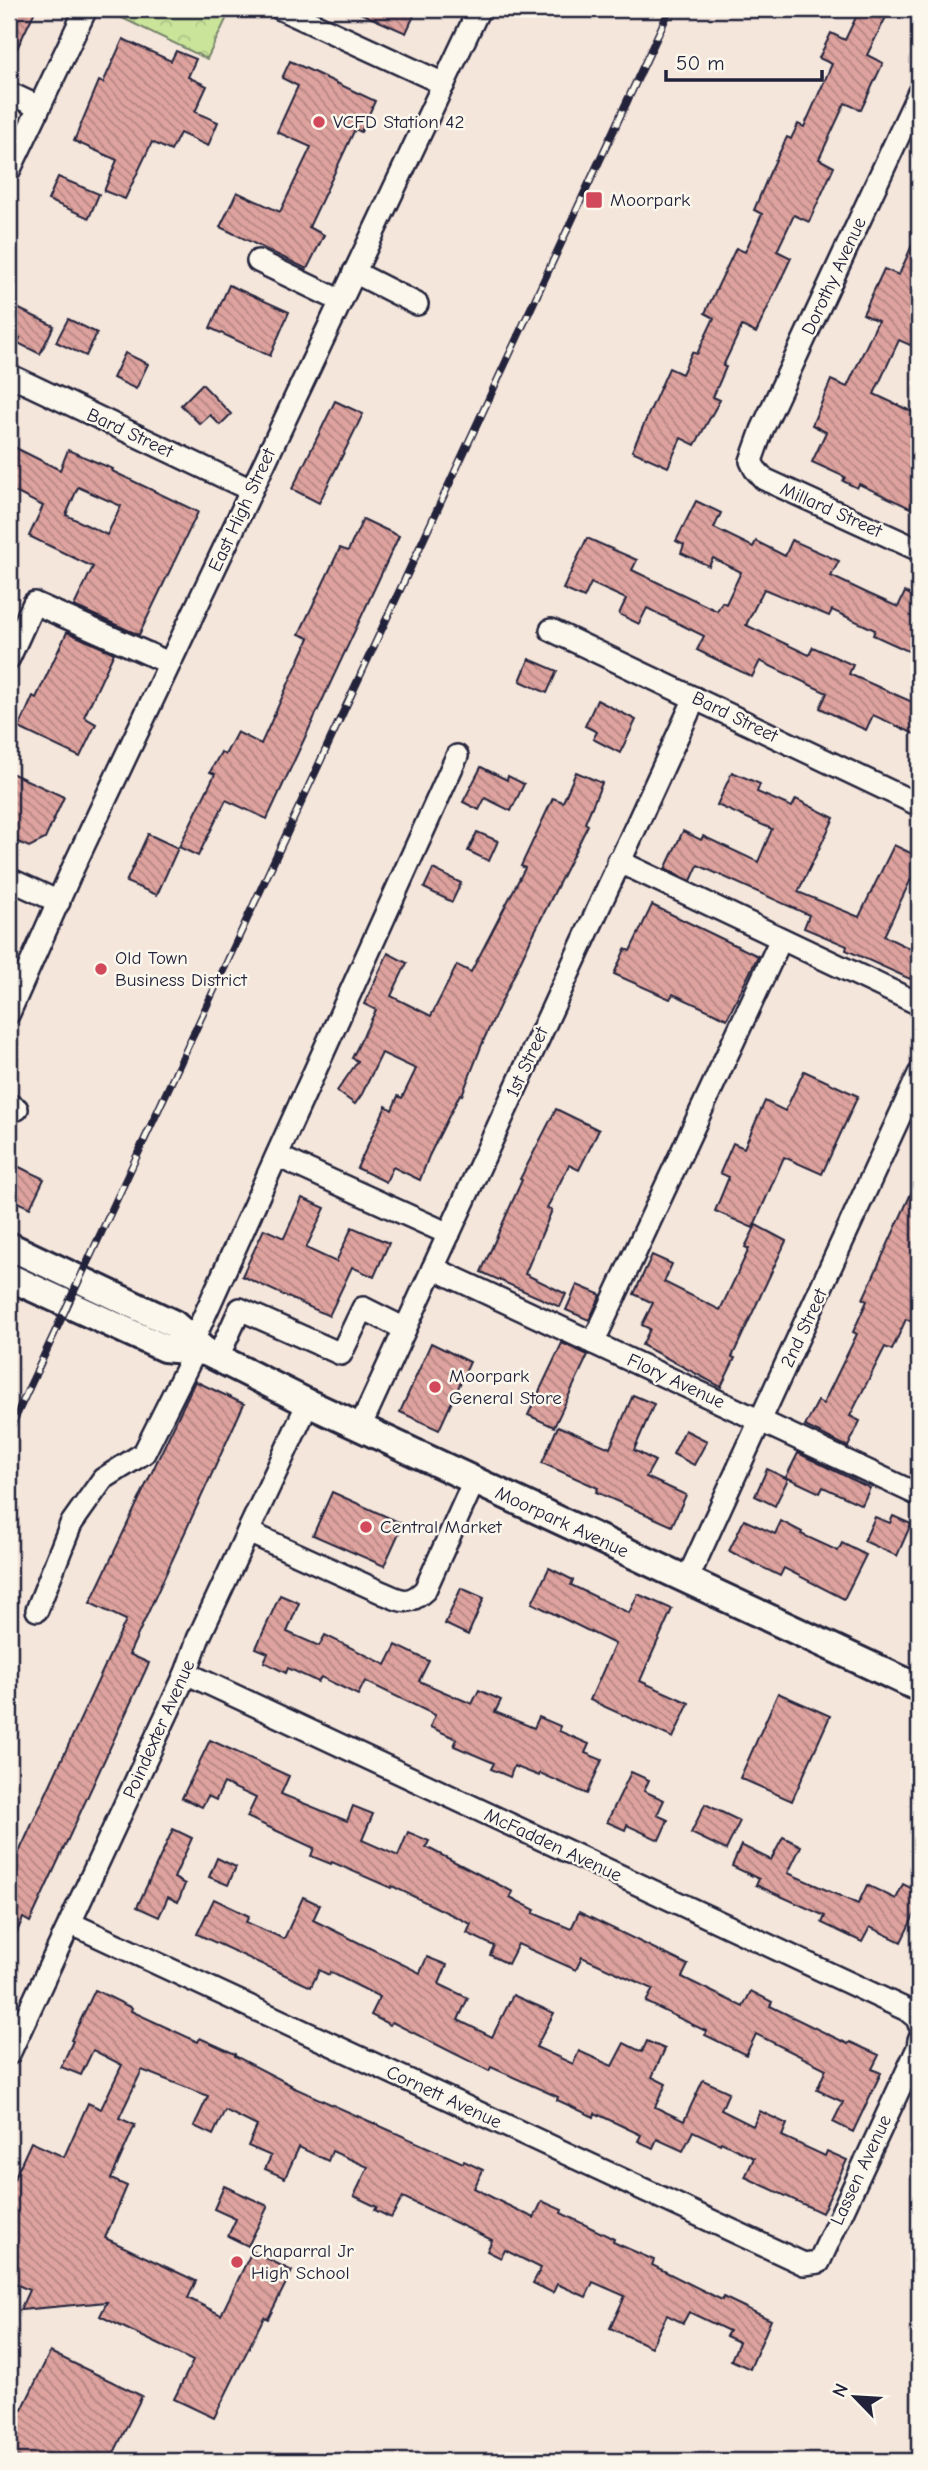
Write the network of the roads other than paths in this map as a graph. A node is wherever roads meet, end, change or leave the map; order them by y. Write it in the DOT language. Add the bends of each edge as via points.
graph roads {
  1 [pos="86,9"];
  2 [pos="281,9"];
  3 [pos="479,9"];
  4 [pos="444,84"];
  5 [pos="919,92"];
  6 [pos="9,93"];
  7 [pos="39,107"];
  8 [pos="9,172"];
  9 [pos="257,261"];
  10 [pos="354,272"];
  11 [pos="341,301"];
  12 [pos="416,304"];
  13 [pos="9,375"];
  14 [pos="751,461"];
  15 [pos="251,490"];
  16 [pos="919,550"];
  17 [pos="551,630"];
  18 [pos="9,658"];
  19 [pos="169,663"];
  20 [pos="695,698"];
  21 [pos="457,756"];
  22 [pos="919,805"];
  23 [pos="618,862"];
  24 [pos="9,879"];
  25 [pos="59,902"];
  26 [pos="781,939"];
  27 [pos="919,1004"];
  28 [pos="9,1013"];
  29 [pos="919,1074"];
  30 [pos="277,1156"];
  31 [pos="449,1234"];
  32 [pos="9,1246"];
  33 [pos="433,1268"];
  34 [pos="9,1277"];
  35 [pos="405,1329"];
  36 [pos="593,1343"];
  37 [pos="203,1350"];
  38 [pos="308,1403"];
  39 [pos="761,1420"];
  40 [pos="360,1427"];
  41 [pos="474,1481"];
  42 [pos="919,1495"];
  43 [pos="248,1532"];
  44 [pos="687,1580"];
  45 [pos="37,1610"];
  46 [pos="186,1673"];
  47 [pos="919,1688"];
  48 [pos="70,1923"];
  49 [pos="919,2021"];
  50 [pos="919,2040"];
  51 [pos="9,2054"];
  52 [pos="818,2262"];
  1 -- 7 [label="street"];
  2 -- 4 [label="street"];
  3 -- 4 [label="street, East High Street"];
  4 -- 10 [label="street, East High Street"];
  5 -- 14 [label="street, Dorothy Avenue"];
  6 -- 7 [label="street"];
  7 -- 8 [label="street"];
  9 -- 11 [label="street"];
  10 -- 11 [label="street, East High Street"];
  10 -- 12 [label="street"];
  11 -- 15 [label="street, East High Street"];
  13 -- 15 [label="street, Bard Street"];
  14 -- 16 [label="street, Millard Street" via="764,479"];
  15 -- 19 [label="street, East High Street"];
  17 -- 20 [label="street, Bard Street"];
  18 -- 19 [label="street" via="34,603"];
  19 -- 25 [label="street, East High Street"];
  20 -- 22 [label="street, Bard Street"];
  20 -- 23 [label="street, 1st Street"];
  21 -- 30 [label="street"];
  23 -- 26 [label="street"];
  23 -- 31 [label="street, 1st Street"];
  24 -- 25 [label="street"];
  25 -- 28 [label="street, East High Street"];
  26 -- 27 [label="street"];
  26 -- 36 [label="street"];
  29 -- 39 [label="street, 2nd Street"];
  30 -- 31 [label="street"];
  30 -- 37 [label="street"];
  31 -- 33 [label="street, 1st Street"];
  32 -- 37 [label="main road, Moorpark Avenue" via="174,1324"];
  33 -- 35 [label="street, 1st Street"];
  33 -- 36 [label="street, Flory Avenue"];
  34 -- 37 [label="main road, Moorpark Avenue" via="164,1348"];
  35 -- 37 [label="street" via="363,1308 341,1354 240,1310"];
  35 -- 40 [label="street, 1st Street"];
  36 -- 39 [label="street, Flory Avenue"];
  37 -- 38 [label="main road, Moorpark Avenue"];
  37 -- 45 [label="street" via="144,1453 103,1479 71,1524"];
  38 -- 40 [label="main road, Moorpark Avenue"];
  38 -- 43 [label="street, Poindexter Avenue"];
  39 -- 42 [label="street, Flory Avenue"];
  39 -- 44 [label="street, 2nd Street"];
  40 -- 41 [label="main road, Moorpark Avenue"];
  41 -- 43 [label="street" via="425,1590 415,1600 403,1601 383,1593"];
  41 -- 44 [label="main road, Moorpark Avenue"];
  43 -- 46 [label="street, Poindexter Avenue"];
  44 -- 47 [label="main road, Moorpark Avenue"];
  46 -- 48 [label="street, Poindexter Avenue"];
  46 -- 49 [label="street, McFadden Avenue" via="907,2010"];
  48 -- 51 [label="street, Poindexter Avenue"];
  48 -- 52 [label="street, Cornett Avenue" via="804,2264"];
  50 -- 52 [label="street, Lassen Avenue"];
}
